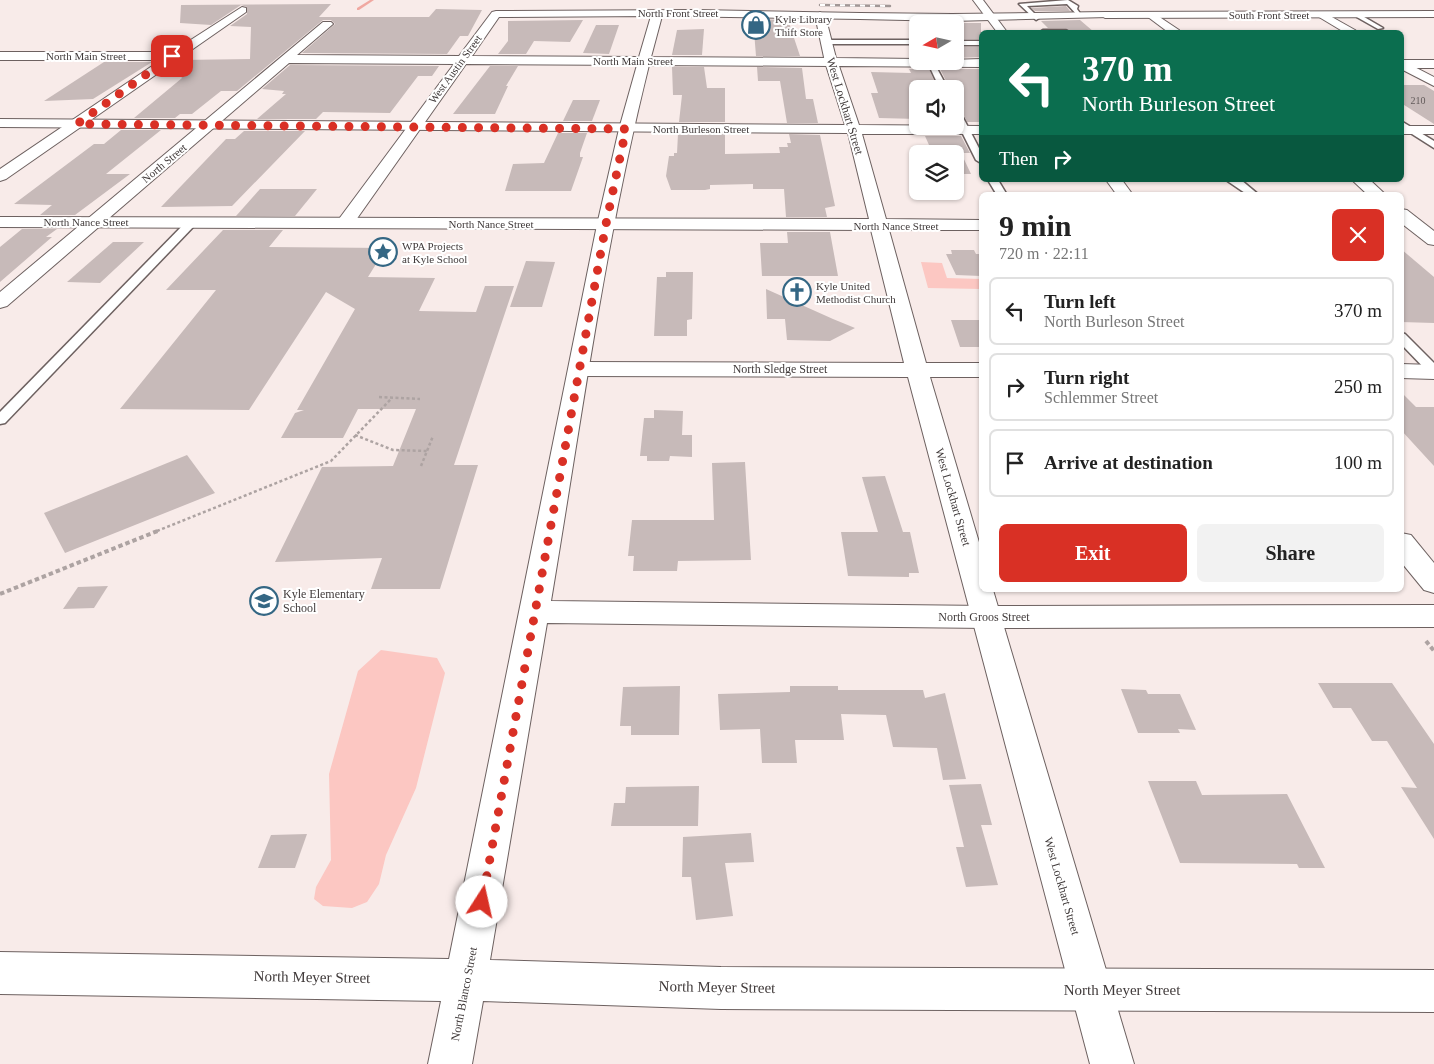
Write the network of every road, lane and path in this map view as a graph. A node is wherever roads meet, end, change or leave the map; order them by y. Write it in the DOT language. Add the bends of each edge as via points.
graph roads {
  1 [pos="978,0"];
  2 [pos="242,10"];
  3 [pos="657,13"];
  4 [pos="496,14"];
  5 [pos="1357,14"];
  6 [pos="1434,14"];
  7 [pos="820,15"];
  8 [pos="1080,15"];
  9 [pos="1109,15"];
  10 [pos="1154,15"];
  11 [pos="1323,15"];
  12 [pos="1034,16"];
  13 [pos="990,17"];
  14 [pos="327,24"];
  15 [pos="1380,28"];
  16 [pos="1000,30"];
  17 [pos="1173,30"];
  18 [pos="1348,30"];
  19 [pos="826,42"];
  20 [pos="909,42"];
  21 [pos="964,42"];
  22 [pos="979,43"];
  23 [pos="0,56"];
  24 [pos="172,56"];
  25 [pos="285,59"];
  26 [pos="460,60"];
  27 [pos="643,61"];
  28 [pos="832,62"];
  29 [pos="909,63"];
  30 [pos="964,63"];
  31 [pos="979,63"];
  32 [pos="1404,64"];
  33 [pos="1434,64"];
  34 [pos="1404,66"];
  35 [pos="1434,82"];
  36 [pos="0,124"];
  37 [pos="77,124"];
  38 [pos="210,125"];
  39 [pos="413,128"];
  40 [pos="1405,128"];
  41 [pos="626,129"];
  42 [pos="854,130"];
  43 [pos="909,130"];
  44 [pos="964,130"];
  45 [pos="979,130"];
  46 [pos="1434,130"];
  47 [pos="1434,145"];
  48 [pos="979,156"];
  49 [pos="0,176"];
  50 [pos="1237,182"];
  51 [pos="1362,182"];
  52 [pos="1250,192"];
  53 [pos="1374,192"];
  54 [pos="1404,216"];
  55 [pos="0,222"];
  56 [pos="94,222"];
  57 [pos="192,222"];
  58 [pos="345,223"];
  59 [pos="606,224"];
  60 [pos="979,225"];
  61 [pos="878,226"];
  62 [pos="1418,228"];
  63 [pos="1434,240"];
  64 [pos="0,302"];
  65 [pos="1404,340"];
  66 [pos="580,369"];
  67 [pos="917,370"];
  68 [pos="979,370"];
  69 [pos="1404,371"];
  70 [pos="1434,371"];
  71 [pos="379,397"];
  72 [pos="392,398"];
  73 [pos="420,400"];
  74 [pos="0,420"];
  75 [pos="355,436"];
  76 [pos="433,436"];
  77 [pos="427,451"];
  78 [pos="421,466"];
  79 [pos="1404,546"];
  80 [pos="1434,583"];
  81 [pos="979,592"];
  82 [pos="979,592"];
  83 [pos="0,594"];
  84 [pos="535,612"];
  85 [pos="1434,616"];
  86 [pos="986,617"];
  87 [pos="0,973"];
  88 [pos="467,980"];
  89 [pos="1092,990"];
  90 [pos="1434,991"];
  91 [pos="450,1064"];
  92 [pos="1112,1064"];
  1 -- 13 [label="street"];
  2 -- 24 [label="street"];
  3 -- 4 [label="street, North Front Street"];
  3 -- 7 [label="street, North Front Street"];
  3 -- 27 [label="street, North Blanco Street"];
  4 -- 26 [label="street, West Austin Street"];
  5 -- 6 [label="street, South Front Street"];
  5 -- 11 [label="street, South Front Street"];
  5 -- 15 [label="lane"];
  7 -- 13 [label="street, North Front Street"];
  7 -- 19 [label="street, West Lockhart Street"];
  8 -- 9 [label="street, South Front Street"];
  8 -- 12 [label="street, South Front Street"];
  8 -- 12 [label="lane" via="1068,2 1022,4"];
  9 -- 10 [label="street, South Front Street"];
  9 -- 12 [label="street, South Front Street"];
  10 -- 11 [label="street, South Front Street"];
  10 -- 17 [label="street"];
  11 -- 18 [label="street"];
  12 -- 13 [label="street, South Front Street"];
  13 -- 16 [label="street"];
  14 -- 25 [label="street, North Street"];
  19 -- 20 [label="lane"];
  19 -- 28 [label="street, West Lockhart Street"];
  21 -- 22 [label="lane"];
  23 -- 24 [label="street, North Main Street"];
  24 -- 37 [label="street"];
  25 -- 26 [label="street, North Main Street"];
  25 -- 38 [label="street, North Street"];
  26 -- 27 [label="street, North Main Street"];
  26 -- 39 [label="street, West Austin Street"];
  27 -- 28 [label="street, North Main Street"];
  27 -- 41 [label="street, North Blanco Street"];
  28 -- 29 [label="street, North Main Street"];
  28 -- 42 [label="street, West Lockhart Street"];
  30 -- 31 [label="street, North Main Street"];
  32 -- 33 [label="street"];
  34 -- 35 [label="street"];
  36 -- 37 [label="street, North Burleson Street"];
  37 -- 38 [label="street, North Burleson Street"];
  37 -- 49 [label="street"];
  38 -- 39 [label="street, North Burleson Street"];
  38 -- 56 [label="street, North Street"];
  39 -- 41 [label="street, North Burleson Street"];
  39 -- 58 [label="street, West Austin Street"];
  40 -- 46 [label="street"];
  40 -- 47 [label="lane"];
  41 -- 42 [label="street, North Burleson Street"];
  41 -- 59 [label="street, North Blanco Street"];
  42 -- 43 [label="street, North Burleson Street"];
  42 -- 61 [label="street, West Lockhart Street"];
  44 -- 45 [label="street, North Burleson Street"];
  44 -- 48 [label="lane"];
  50 -- 52 [label="lane"];
  51 -- 53 [label="street"];
  54 -- 62 [label="street"];
  55 -- 56 [label="street, North Nance Street"];
  56 -- 57 [label="street, North Nance Street"];
  56 -- 64 [label="street, North Street"];
  57 -- 58 [label="street, North Nance Street"];
  57 -- 74 [label="lane"];
  58 -- 59 [label="street, North Nance Street"];
  59 -- 61 [label="street, North Nance Street"];
  59 -- 66 [label="street, North Blanco Street"];
  60 -- 61 [label="street, North Nance Street"];
  61 -- 67 [label="street, West Lockhart Street"];
  62 -- 63 [label="street"];
  65 -- 70 [label="lane"];
  66 -- 67 [label="street, North Sledge Street"];
  66 -- 84 [label="street, North Blanco Street"];
  67 -- 68 [label="street, North Sledge Street"];
  67 -- 81 [label="street, West Lockhart Street"];
  69 -- 70 [label="street"];
  71 -- 72 [label="path"];
  72 -- 73 [label="path"];
  72 -- 75 [label="path"];
  75 -- 77 [label="path" via="393,450"];
  75 -- 83 [label="path" via="331,461"];
  76 -- 77 [label="path"];
  77 -- 78 [label="path"];
  79 -- 80 [label="street"];
  82 -- 86 [label="street, West Lockhart Street"];
  84 -- 86 [label="street, North Groos Street"];
  84 -- 88 [label="street, North Blanco Street"];
  85 -- 86 [label="street, North Groos Street"];
  86 -- 89 [label="street, West Lockhart Street"];
  87 -- 88 [label="street, North Meyer Street"];
  88 -- 89 [label="street, North Meyer Street" via="721,988"];
  88 -- 91 [label="street, North Blanco Street"];
  89 -- 90 [label="street, North Meyer Street"];
  89 -- 92 [label="street, West Lockhart Street"];
}
